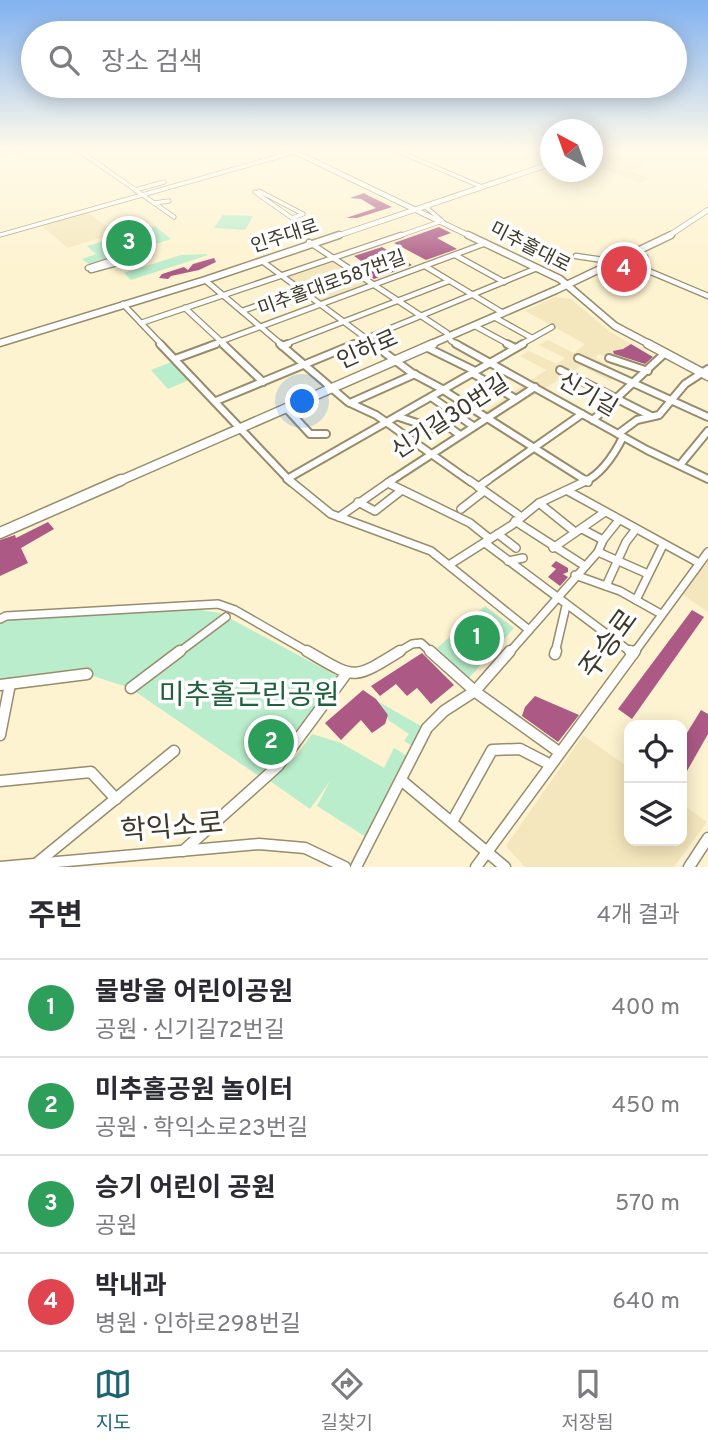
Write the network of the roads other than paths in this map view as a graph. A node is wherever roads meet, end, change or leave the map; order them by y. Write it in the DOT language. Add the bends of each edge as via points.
graph roads {
  1 [pos="160,189"];
  2 [pos="376,189"];
  3 [pos="474,189"];
  4 [pos="135,190"];
  5 [pos="257,192"];
  6 [pos="142,195"];
  7 [pos="169,201"];
  8 [pos="434,202"];
  9 [pos="154,203"];
  10 [pos="415,208"];
  11 [pos="708,210"];
  12 [pos="174,217"];
  13 [pos="438,222"];
  14 [pos="0,235"];
  15 [pos="311,243"];
  16 [pos="486,243"];
  17 [pos="455,254"];
  18 [pos="576,256"];
  19 [pos="628,256"];
  20 [pos="645,257"];
  21 [pos="334,258"];
  22 [pos="620,259"];
  23 [pos="262,261"];
  24 [pos="610,261"];
  25 [pos="425,266"];
  26 [pos="537,268"];
  27 [pos="90,269"];
  28 [pos="282,275"];
  29 [pos="205,280"];
  30 [pos="449,281"];
  31 [pos="504,282"];
  32 [pos="568,284"];
  33 [pos="374,285"];
  34 [pos="176,287"];
  35 [pos="301,290"];
  36 [pos="223,295"];
  37 [pos="473,295"];
  38 [pos="708,296"];
  39 [pos="398,300"];
  40 [pos="123,304"];
  41 [pos="321,305"];
  42 [pos="185,308"];
  43 [pos="242,311"];
  44 [pos="503,313"];
  45 [pos="422,317"];
  46 [pos="494,317"];
  47 [pos="344,322"];
  48 [pos="141,323"];
  49 [pos="475,326"];
  50 [pos="260,327"];
  51 [pos="552,327"];
  52 [pos="532,338"];
  53 [pos="367,339"];
  54 [pos="450,339"];
  55 [pos="220,342"];
  56 [pos="0,343"];
  57 [pos="282,346"];
  58 [pos="426,347"];
  59 [pos="515,348"];
  60 [pos="665,353"];
  61 [pos="578,358"];
  62 [pos="609,358"];
  63 [pos="175,359"];
  64 [pos="395,360"];
  65 [pos="491,362"];
  66 [pos="304,365"];
  67 [pos="560,370"];
  68 [pos="648,371"];
  69 [pos="707,371"];
  70 [pos="474,372"];
  71 [pos="415,374"];
  72 [pos="263,382"];
  73 [pos="632,384"];
  74 [pos="535,387"];
  75 [pos="332,388"];
  76 [pos="444,390"];
  77 [pos="431,397"];
  78 [pos="516,399"];
  79 [pos="617,399"];
  80 [pos="216,401"];
  81 [pos="670,401"];
  82 [pos="350,403"];
  83 [pos="286,408"];
  84 [pos="582,414"];
  85 [pos="652,416"];
  86 [pos="398,417"];
  87 [pos="708,417"];
  88 [pos="486,418"];
  89 [pos="593,419"];
  90 [pos="387,423"];
  91 [pos="473,426"];
  92 [pos="242,428"];
  93 [pos="708,431"];
  94 [pos="326,434"];
  95 [pos="460,435"];
  96 [pos="620,435"];
  97 [pos="536,448"];
  98 [pos="430,454"];
  99 [pos="680,465"];
  100 [pos="288,479"];
  101 [pos="708,479"];
  102 [pos="588,482"];
  103 [pos="388,483"];
  104 [pos="481,489"];
  105 [pos="377,490"];
  106 [pos="402,490"];
  107 [pos="568,491"];
  108 [pos="391,497"];
  109 [pos="358,502"];
  110 [pos="539,503"];
  111 [pos="461,509"];
  112 [pos="605,512"];
  113 [pos="339,517"];
  114 [pos="518,519"];
  115 [pos="619,520"];
  116 [pos="636,529"];
  117 [pos="578,530"];
  118 [pos="0,533"];
  119 [pos="498,534"];
  120 [pos="603,540"];
  121 [pos="487,541"];
  122 [pos="663,545"];
  123 [pos="516,548"];
  124 [pos="553,548"];
  125 [pos="598,552"];
  126 [pos="708,552"];
  127 [pos="523,558"];
  128 [pos="508,561"];
  129 [pos="618,561"];
  130 [pos="699,563"];
  131 [pos="449,565"];
  132 [pos="585,566"];
  133 [pos="648,574"];
  134 [pos="575,575"];
  135 [pos="606,586"];
  136 [pos="556,599"];
  137 [pos="636,600"];
  138 [pos="566,606"];
  139 [pos="661,614"];
  140 [pos="226,617"];
  141 [pos="0,619"];
  142 [pos="529,630"];
  143 [pos="555,654"];
  144 [pos="633,654"];
  145 [pos="87,674"];
  146 [pos="346,674"];
  147 [pos="5,684"];
  148 [pos="131,688"];
  149 [pos="475,691"];
  150 [pos="0,735"];
  151 [pos="174,751"];
  152 [pos="559,752"];
  153 [pos="550,764"];
  154 [pos="401,780"];
  155 [pos="0,781"];
  156 [pos="116,799"];
  157 [pos="452,822"];
  158 [pos="708,838"];
  159 [pos="488,851"];
  160 [pos="181,853"];
  161 [pos="36,864"];
  162 [pos="0,867"];
  163 [pos="345,867"];
  164 [pos="356,867"];
  165 [pos="476,867"];
  166 [pos="505,867"];
  167 [pos="689,867"];
  1 -- 6 [label="street"];
  2 -- 10 [label="main road, 미추홀대로"];
  3 -- 8 [label="main road, 인주대로"];
  4 -- 6 [label="street"];
  5 -- 5 [label="street" via="292,218 303,214"];
  6 -- 9 [label="street"];
  6 -- 14 [label="street"];
  7 -- 9 [label="street"];
  8 -- 10 [label="main road, 인주대로"];
  8 -- 13 [label="street" via="426,206"];
  9 -- 12 [label="street"];
  10 -- 13 [label="main road, 미추홀대로"];
  10 -- 15 [label="main road, 인주대로"];
  11 -- 19 [label="main road, 인하로"];
  13 -- 16 [label="main road, 미추홀대로"];
  13 -- 21 [label="street"];
  15 -- 21 [label="street, 신기길"];
  15 -- 23 [label="main road, 인주대로"];
  15 -- 34 [label="main road, 인주대로"];
  16 -- 17 [label="street, 미추홀대로587번길"];
  16 -- 26 [label="main road, 미추홀대로"];
  17 -- 25 [label="street, 미추홀대로587번길"];
  17 -- 31 [label="street"];
  18 -- 24 [label="street"];
  19 -- 20 [label="street"];
  19 -- 22 [label="main road, 인하로"];
  21 -- 28 [label="street"];
  21 -- 33 [label="street, 신기길"];
  22 -- 32 [label="main road, 인하로"];
  22 -- 38 [label="street"];
  23 -- 28 [label="street"];
  23 -- 29 [label="main road, 인주대로"];
  25 -- 30 [label="street"];
  25 -- 33 [label="street, 미추홀대로587번길"];
  26 -- 31 [label="street"];
  26 -- 32 [label="main road, 미추홀대로"];
  27 -- 27 [label="street" via="150,254 145,249"];
  28 -- 35 [label="street"];
  28 -- 36 [label="street"];
  29 -- 34 [label="main road, 인주대로"];
  29 -- 36 [label="street"];
  30 -- 37 [label="street"];
  30 -- 39 [label="street"];
  31 -- 37 [label="street"];
  32 -- 44 [label="main road, 인하로"];
  32 -- 60 [label="main road, 미추홀대로" via="615,326"];
  33 -- 39 [label="street, 신기길"];
  33 -- 41 [label="street, 미추홀대로587번길"];
  34 -- 40 [label="main road, 인주대로"];
  35 -- 41 [label="street"];
  35 -- 43 [label="street"];
  36 -- 42 [label="street"];
  36 -- 43 [label="street"];
  37 -- 44 [label="street"];
  37 -- 45 [label="street"];
  39 -- 45 [label="street, 신기길"];
  39 -- 47 [label="street"];
  40 -- 48 [label="street"];
  40 -- 56 [label="main road, 인주대로"];
  41 -- 47 [label="street"];
  41 -- 50 [label="street, 미추홀대로587번길"];
  42 -- 48 [label="street"];
  42 -- 55 [label="street"];
  43 -- 50 [label="street"];
  44 -- 46 [label="main road, 인하로"];
  45 -- 53 [label="street"];
  45 -- 54 [label="street, 신기길"];
  46 -- 49 [label="main road, 인하로"];
  46 -- 52 [label="street"];
  47 -- 53 [label="street"];
  47 -- 57 [label="street"];
  48 -- 63 [label="street"];
  49 -- 54 [label="main road, 인하로"];
  49 -- 59 [label="street"];
  50 -- 55 [label="street, 미추홀대로587번길"];
  50 -- 57 [label="street"];
  51 -- 52 [label="street"];
  52 -- 59 [label="street"];
  53 -- 64 [label="street"];
  53 -- 66 [label="street"];
  54 -- 58 [label="main road, 인하로"];
  54 -- 65 [label="street, 신기길"];
  55 -- 63 [label="street, 미추홀대로587번길"];
  55 -- 72 [label="street"];
  57 -- 66 [label="street"];
  58 -- 64 [label="main road, 인하로"];
  58 -- 70 [label="street"];
  59 -- 65 [label="street"];
  60 -- 68 [label="street"];
  60 -- 69 [label="main road, 미추홀대로"];
  61 -- 73 [label="street"];
  62 -- 68 [label="street"];
  63 -- 80 [label="street"];
  64 -- 71 [label="street"];
  64 -- 75 [label="main road, 인하로"];
  65 -- 70 [label="street"];
  65 -- 74 [label="street, 신기길"];
  66 -- 72 [label="street"];
  66 -- 75 [label="street"];
  67 -- 79 [label="street"];
  68 -- 73 [label="street"];
  69 -- 81 [label="street" via="685,384"];
  70 -- 76 [label="street"];
  70 -- 78 [label="street"];
  71 -- 76 [label="street"];
  71 -- 82 [label="street"];
  72 -- 80 [label="street"];
  73 -- 79 [label="street"];
  73 -- 81 [label="street"];
  74 -- 78 [label="street, 신기길30번길"];
  74 -- 84 [label="street, 신기길"];
  75 -- 82 [label="street"];
  75 -- 83 [label="main road, 인하로"];
  76 -- 77 [label="street"];
  76 -- 88 [label="street"];
  77 -- 86 [label="street"];
  77 -- 91 [label="street"];
  78 -- 88 [label="street, 신기길30번길"];
  79 -- 85 [label="street"];
  79 -- 89 [label="street"];
  80 -- 92 [label="street"];
  81 -- 85 [label="street"];
  81 -- 87 [label="street"];
  82 -- 90 [label="street"];
  83 -- 92 [label="main road, 인하로"];
  83 -- 94 [label="street" via="310,434"];
  84 -- 89 [label="street, 신기길"];
  84 -- 97 [label="street"];
  85 -- 96 [label="street" via="636,420"];
  86 -- 90 [label="street"];
  86 -- 95 [label="street"];
  88 -- 91 [label="street, 신기길30번길"];
  88 -- 97 [label="street"];
  89 -- 96 [label="street, 신기길"];
  90 -- 98 [label="street"];
  90 -- 100 [label="street"];
  91 -- 95 [label="street, 신기길30번길"];
  92 -- 100 [label="street"];
  92 -- 118 [label="main road, 인하로"];
  93 -- 99 [label="street"];
  95 -- 98 [label="street, 신기길30번길"];
  96 -- 99 [label="street, 신기길"];
  96 -- 102 [label="street" via="616,451"];
  97 -- 102 [label="street"];
  97 -- 104 [label="street" via="511,461"];
  98 -- 103 [label="street, 신기길30번길"];
  98 -- 104 [label="street"];
  99 -- 101 [label="street, 신기길"];
  100 -- 113 [label="street"];
  102 -- 107 [label="street"];
  103 -- 105 [label="street, 신기길30번길"];
  103 -- 106 [label="street, 신기길30번길"];
  104 -- 111 [label="street"];
  104 -- 114 [label="street"];
  105 -- 108 [label="street"];
  105 -- 109 [label="street, 신기길30번길"];
  106 -- 108 [label="street, 신기길30번길"];
  106 -- 121 [label="street, 신기길30번길" via="470,523"];
  107 -- 110 [label="street"];
  107 -- 112 [label="street"];
  108 -- 109 [label="street, 신기길30번길" via="375,511"];
  109 -- 113 [label="street, 신기길30번길"];
  110 -- 114 [label="street"];
  110 -- 117 [label="street"];
  112 -- 115 [label="street"];
  112 -- 117 [label="street"];
  113 -- 131 [label="street" via="421,546"];
  114 -- 119 [label="street"];
  114 -- 124 [label="street"];
  115 -- 116 [label="street"];
  115 -- 120 [label="street"];
  116 -- 122 [label="street"];
  116 -- 129 [label="street"];
  117 -- 120 [label="street"];
  117 -- 124 [label="street"];
  119 -- 121 [label="street"];
  119 -- 123 [label="street"];
  120 -- 125 [label="street"];
  121 -- 128 [label="street, 신기길30번길"];
  121 -- 131 [label="street"];
  122 -- 130 [label="street"];
  122 -- 133 [label="street"];
  124 -- 132 [label="street"];
  125 -- 129 [label="street"];
  125 -- 132 [label="street"];
  126 -- 130 [label="street, 주승로"];
  127 -- 128 [label="street"];
  128 -- 136 [label="street, 신기길30번길"];
  129 -- 133 [label="street"];
  129 -- 135 [label="street"];
  130 -- 139 [label="street, 주승로"];
  131 -- 142 [label="street"];
  132 -- 134 [label="street"];
  133 -- 137 [label="street"];
  134 -- 135 [label="street"];
  134 -- 136 [label="street"];
  135 -- 137 [label="street"];
  136 -- 138 [label="street, 신기길30번길"];
  136 -- 142 [label="street"];
  137 -- 139 [label="street"];
  138 -- 143 [label="street"];
  138 -- 144 [label="street, 신기길30번길"];
  139 -- 144 [label="street, 주승로"];
  140 -- 148 [label="street"];
  141 -- 146 [label="street" via="218,604"];
  142 -- 149 [label="street"];
  144 -- 152 [label="street, 주승로"];
  145 -- 147 [label="street"];
  146 -- 149 [label="street" via="364,674 421,643"];
  146 -- 160 [label="street" via="278,766"];
  147 -- 150 [label="street"];
  149 -- 152 [label="street"];
  149 -- 154 [label="street" via="427,728"];
  151 -- 156 [label="street"];
  152 -- 153 [label="street, 주승로"];
  153 -- 157 [label="street" via="520,749 492,750"];
  153 -- 159 [label="street, 주승로"];
  154 -- 157 [label="street"];
  154 -- 164 [label="street"];
  155 -- 156 [label="street" via="91,772"];
  156 -- 161 [label="street"];
  157 -- 159 [label="street"];
  158 -- 167 [label="street"];
  159 -- 165 [label="street, 주승로"];
  159 -- 166 [label="street"];
  160 -- 161 [label="street, 학익소로"];
  160 -- 163 [label="street, 학익소로" via="259,844 289,846 305,848"];
  161 -- 162 [label="street, 학익소로"];
}
